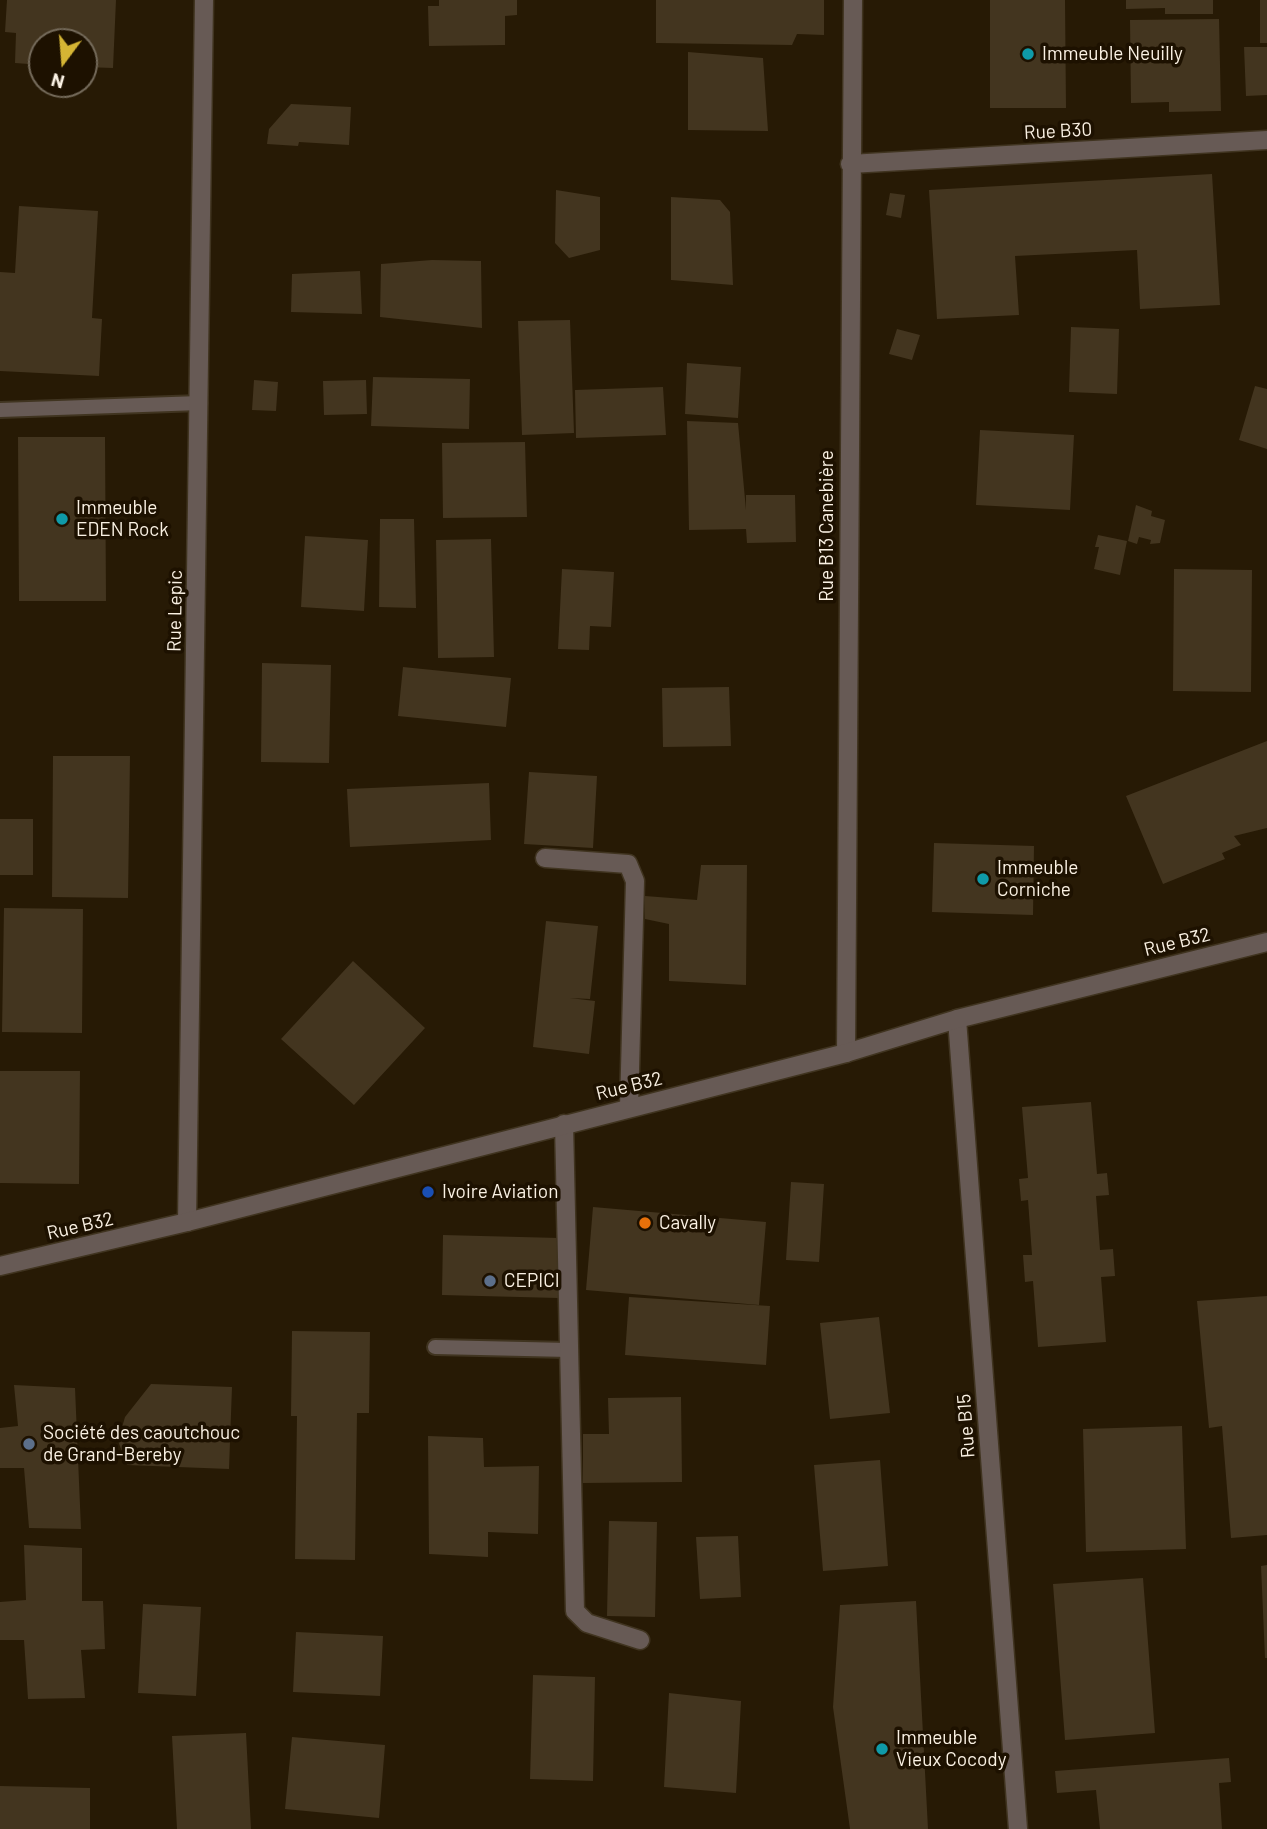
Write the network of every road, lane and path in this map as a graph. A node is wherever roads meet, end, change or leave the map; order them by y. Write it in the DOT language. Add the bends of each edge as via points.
graph roads {
  1 [pos="204,0"];
  2 [pos="853,0"];
  3 [pos="1267,141"];
  4 [pos="850,163"];
  5 [pos="200,403"];
  6 [pos="0,410"];
  7 [pos="545,859"];
  8 [pos="1267,942"];
  9 [pos="957,1019"];
  10 [pos="846,1053"];
  11 [pos="629,1107"];
  12 [pos="564,1124"];
  13 [pos="187,1222"];
  14 [pos="0,1266"];
  15 [pos="435,1347"];
  16 [pos="569,1350"];
  17 [pos="640,1640"];
  18 [pos="1018,1829"];
  1 -- 5 [label="street, Rue Lepic"];
  2 -- 4 [label="street, Rue B13 Canebière"];
  3 -- 4 [label="street, Rue B30"];
  4 -- 10 [label="street, Rue B13 Canebière"];
  5 -- 6 [label="lane"];
  5 -- 13 [label="street, Rue Lepic"];
  7 -- 11 [label="street" via="628,864 635,881"];
  8 -- 9 [label="street, Rue B32"];
  9 -- 10 [label="street, Rue B32"];
  9 -- 18 [label="street, Rue B15"];
  10 -- 11 [label="street, Rue B32"];
  11 -- 12 [label="street, Rue B32"];
  12 -- 13 [label="street, Rue B32"];
  12 -- 16 [label="street"];
  13 -- 14 [label="street, Rue B32"];
  15 -- 16 [label="lane"];
  16 -- 17 [label="street" via="575,1611 587,1623"];
}
